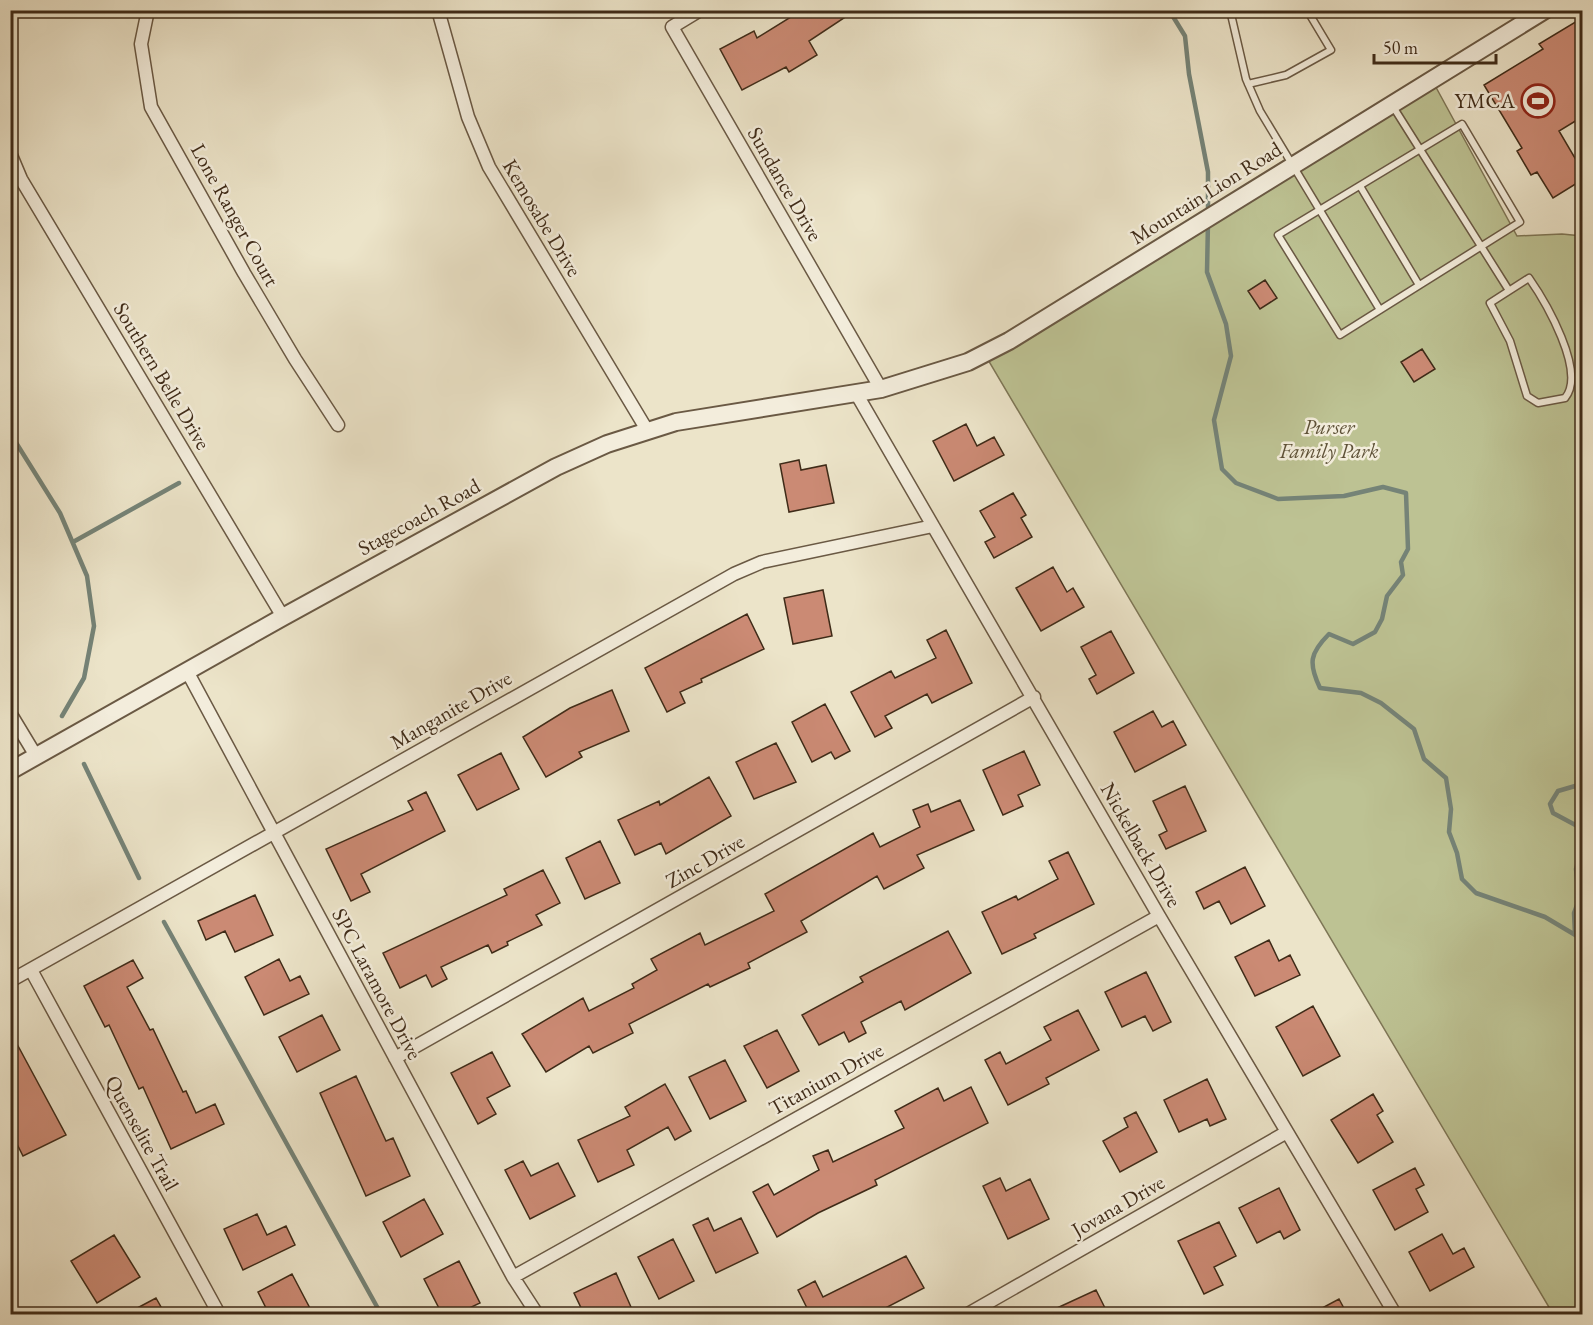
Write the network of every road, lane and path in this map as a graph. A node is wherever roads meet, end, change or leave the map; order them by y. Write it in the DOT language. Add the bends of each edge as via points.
graph roads {
  1 [pos="148,10"];
  2 [pos="438,10"];
  3 [pos="700,10"];
  4 [pos="1230,10"];
  5 [pos="1307,10"];
  6 [pos="1545,10"];
  7 [pos="1248,84"];
  8 [pos="1392,105"];
  9 [pos="1421,150"];
  10 [pos="10,153"];
  11 [pos="1292,166"];
  12 [pos="1360,186"];
  13 [pos="1319,210"];
  14 [pos="1481,246"];
  15 [pos="1419,285"];
  16 [pos="1508,289"];
  17 [pos="1380,309"];
  18 [pos="881,389"];
  19 [pos="855,393"];
  20 [pos="338,425"];
  21 [pos="646,430"];
  22 [pos="933,526"];
  23 [pos="284,617"];
  24 [pos="187,671"];
  25 [pos="1034,697"];
  26 [pos="10,713"];
  27 [pos="36,756"];
  28 [pos="10,771"];
  29 [pos="273,833"];
  30 [pos="1159,916"];
  31 [pos="31,970"];
  32 [pos="10,981"];
  33 [pos="395,1058"];
  34 [pos="1287,1132"];
  35 [pos="513,1277"];
  36 [pos="219,1314"];
  37 [pos="537,1314"];
  38 [pos="968,1314"];
  39 [pos="1395,1314"];
  1 -- 20 [label="street, Lone Ranger Court" via="141,44 152,107 267,312"];
  2 -- 21 [label="street, Kemosabe Drive" via="468,117 489,167"];
  3 -- 18 [label="street, Sundance Drive" via="672,27"];
  4 -- 7 [label="lane"];
  5 -- 7 [label="lane" via="1331,50 1287,75"];
  6 -- 8 [label="street, Mountain Lion Road"];
  7 -- 11 [label="lane"];
  8 -- 9 [label="lane"];
  8 -- 11 [label="street, Mountain Lion Road"];
  9 -- 12 [label="lane"];
  9 -- 14 [label="lane"];
  9 -- 14 [label="lane" via="1462,124 1520,222"];
  10 -- 23 [label="street, Southern Belle Drive" via="21,179"];
  11 -- 13 [label="lane"];
  11 -- 18 [label="street, Mountain Lion Road" via="1009,341 968,362"];
  12 -- 13 [label="lane"];
  12 -- 15 [label="lane"];
  13 -- 17 [label="lane"];
  13 -- 17 [label="lane" via="1278,235 1340,335"];
  14 -- 15 [label="lane"];
  14 -- 16 [label="lane"];
  15 -- 17 [label="lane"];
  16 -- 16 [label="lane" via="1490,303 1514,350 1527,396 1538,403 1566,398 1573,379 1563,342 1544,300 1529,278"];
  18 -- 19 [label="street, Stagecoach Road"];
  19 -- 21 [label="street, Stagecoach Road"];
  19 -- 22 [label="street, Nickelback Drive"];
  21 -- 23 [label="street, Stagecoach Road" via="556,467"];
  22 -- 25 [label="street, Nickelback Drive"];
  22 -- 29 [label="street, Manganite Drive" via="762,562 734,574"];
  23 -- 24 [label="street, Stagecoach Road"];
  24 -- 27 [label="street, Stagecoach Road"];
  24 -- 29 [label="street, SPC Laramore Drive"];
  25 -- 30 [label="street, Nickelback Drive"];
  25 -- 33 [label="street, Zinc Drive"];
  26 -- 27 [label="street"];
  27 -- 28 [label="street, Stagecoach Road"];
  29 -- 31 [label="street, Manganite Drive"];
  29 -- 33 [label="street, SPC Laramore Drive"];
  30 -- 34 [label="street, Nickelback Drive"];
  30 -- 35 [label="street, Titanium Drive"];
  31 -- 32 [label="street, Manganite Drive"];
  31 -- 36 [label="street, Quenselite Trail"];
  33 -- 35 [label="street, SPC Laramore Drive"];
  34 -- 38 [label="street, Jovana Drive"];
  34 -- 39 [label="street, Nickelback Drive"];
  35 -- 37 [label="street, SPC Laramore Drive"];
}
